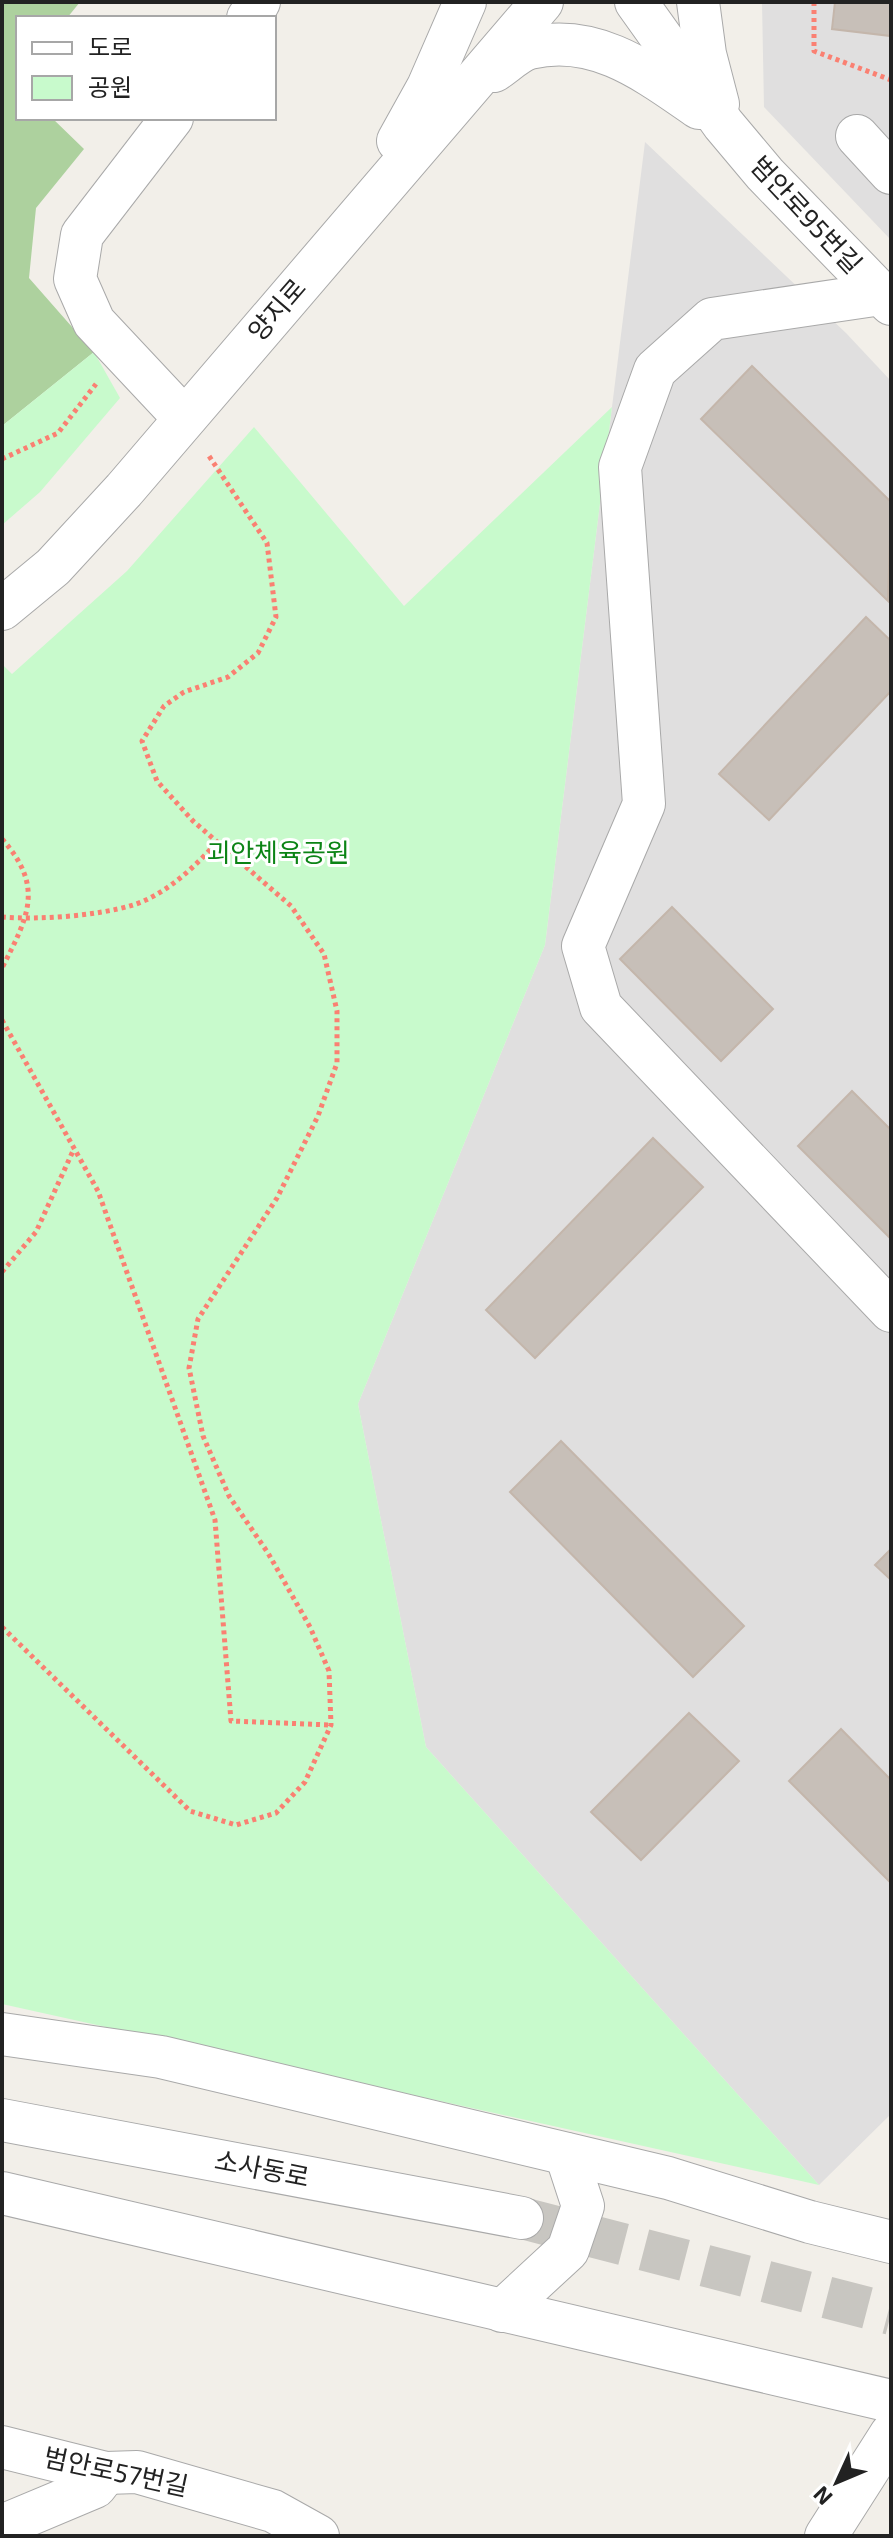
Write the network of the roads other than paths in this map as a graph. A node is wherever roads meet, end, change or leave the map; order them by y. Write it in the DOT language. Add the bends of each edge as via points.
graph roads {
  1 [pos="465,2"];
  2 [pos="542,2"];
  3 [pos="636,2"];
  4 [pos="698,2"];
  5 [pos="470,86"];
  6 [pos="170,120"];
  7 [pos="723,124"];
  8 [pos="857,136"];
  9 [pos="891,173"];
  10 [pos="357,217"];
  11 [pos="886,299"];
  12 [pos="184,418"];
  13 [pos="2,609"];
  14 [pos="891,1311"];
  15 [pos="2,2034"];
  16 [pos="2,2120"];
  17 [pos="566,2154"];
  18 [pos="2,2193"];
  19 [pos="522,2218"];
  20 [pos="891,2242"];
  21 [pos="502,2311"];
  22 [pos="891,2401"];
  23 [pos="891,2434"];
  24 [pos="2,2447"];
  25 [pos="106,2473"];
  26 [pos="2,2526"];
  27 [pos="318,2536"];
  28 [pos="826,2536"];
  1 -- 10 [label="street" via="428,87"];
  2 -- 5 [label="street, 양지로"];
  3 -- 7 [label="street, 범안로95번길"];
  4 -- 7 [label="street, 범안로95번길"];
  5 -- 7 [label="street" via="528,48 580,43 640,68"];
  5 -- 10 [label="street, 양지로"];
  6 -- 12 [label="street" via="82,235 75,279 94,322"];
  7 -- 11 [label="street, 범안로95번길"];
  8 -- 9 [label="street"];
  10 -- 12 [label="street, 양지로"];
  11 -- 14 [label="street" via="712,319 655,370 620,467 644,804 583,946 601,1007"];
  12 -- 13 [label="street, 양지로" via="53,567"];
  15 -- 17 [label="street" via="161,2057"];
  16 -- 19 [label="street, 소사동로"];
  17 -- 20 [label="street"];
  17 -- 21 [label="street" via="583,2206 568,2250"];
  18 -- 21 [label="street"];
  21 -- 22 [label="street"];
  23 -- 28 [label="street"];
  24 -- 25 [label="street, 범안로57번길"];
  25 -- 26 [label="street" via="95,2487"];
  25 -- 27 [label="street, 범안로57번길" via="137,2472 273,2511"];
}
